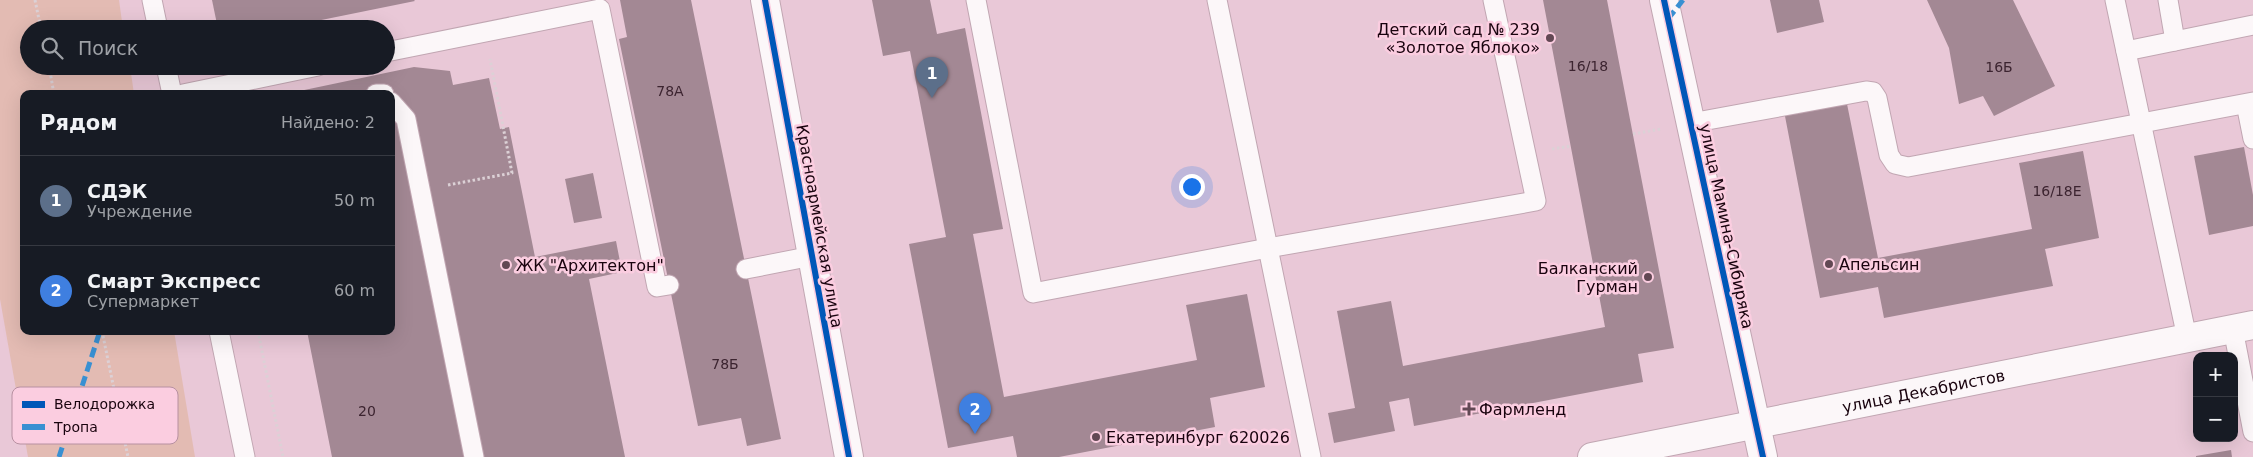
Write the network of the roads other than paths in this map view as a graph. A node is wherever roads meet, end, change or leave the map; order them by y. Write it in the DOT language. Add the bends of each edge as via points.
graph roads {
  1 [pos="152,0"];
  2 [pos="765,0"];
  3 [pos="976,0"];
  4 [pos="1217,0"];
  5 [pos="1493,0"];
  6 [pos="1664,0"];
  7 [pos="2115,0"];
  8 [pos="2168,0"];
  9 [pos="156,20"];
  10 [pos="2253,25"];
  11 [pos="2175,41"];
  12 [pos="395,50"];
  13 [pos="2126,51"];
  14 [pos="168,75"];
  15 [pos="275,75"];
  16 [pos="171,90"];
  17 [pos="202,90"];
  18 [pos="2249,103"];
  19 [pos="395,107"];
  20 [pos="1691,123"];
  21 [pos="2142,123"];
  22 [pos="2253,139"];
  23 [pos="1268,248"];
  24 [pos="812,256"];
  25 [pos="746,269"];
  26 [pos="669,285"];
  27 [pos="2243,327"];
  28 [pos="221,335"];
  29 [pos="2188,338"];
  30 [pos="1756,424"];
  31 [pos="2253,432"];
  32 [pos="245,457"];
  33 [pos="474,457"];
  34 [pos="849,457"];
  35 [pos="1311,457"];
  36 [pos="1592,457"];
  37 [pos="1763,457"];
  1 -- 9 [label="lane"];
  2 -- 24 [label="street, Красноармейская улица"];
  3 -- 23 [label="lane" via="1033,293"];
  4 -- 23 [label="lane"];
  5 -- 23 [label="lane" via="1536,201"];
  6 -- 20 [label="street, улица Мамина-Сибиряка"];
  7 -- 13 [label="lane"];
  8 -- 11 [label="lane"];
  10 -- 11 [label="lane"];
  11 -- 13 [label="lane"];
  12 -- 26 [label="lane" via="600,9 657,287"];
  13 -- 21 [label="lane"];
  14 -- 16 [label="lane"];
  15 -- 17 [label="lane"];
  18 -- 21 [label="lane"];
  18 -- 22 [label="lane"];
  19 -- 33 [label="lane" via="406,119"];
  20 -- 21 [label="lane" via="1873,92 1889,155 1895,164 1908,167"];
  20 -- 30 [label="street, улица Мамина-Сибиряка"];
  21 -- 29 [label="lane"];
  23 -- 35 [label="lane"];
  24 -- 25 [label="lane"];
  24 -- 34 [label="street, Красноармейская улица"];
  27 -- 29 [label="street, улица Декабристов"];
  27 -- 31 [label="lane"];
  28 -- 32 [label="lane"];
  29 -- 30 [label="street, улица Декабристов"];
  30 -- 36 [label="street, улица Декабристов"];
  30 -- 37 [label="street, улица Мамина-Сибиряка"];
}
